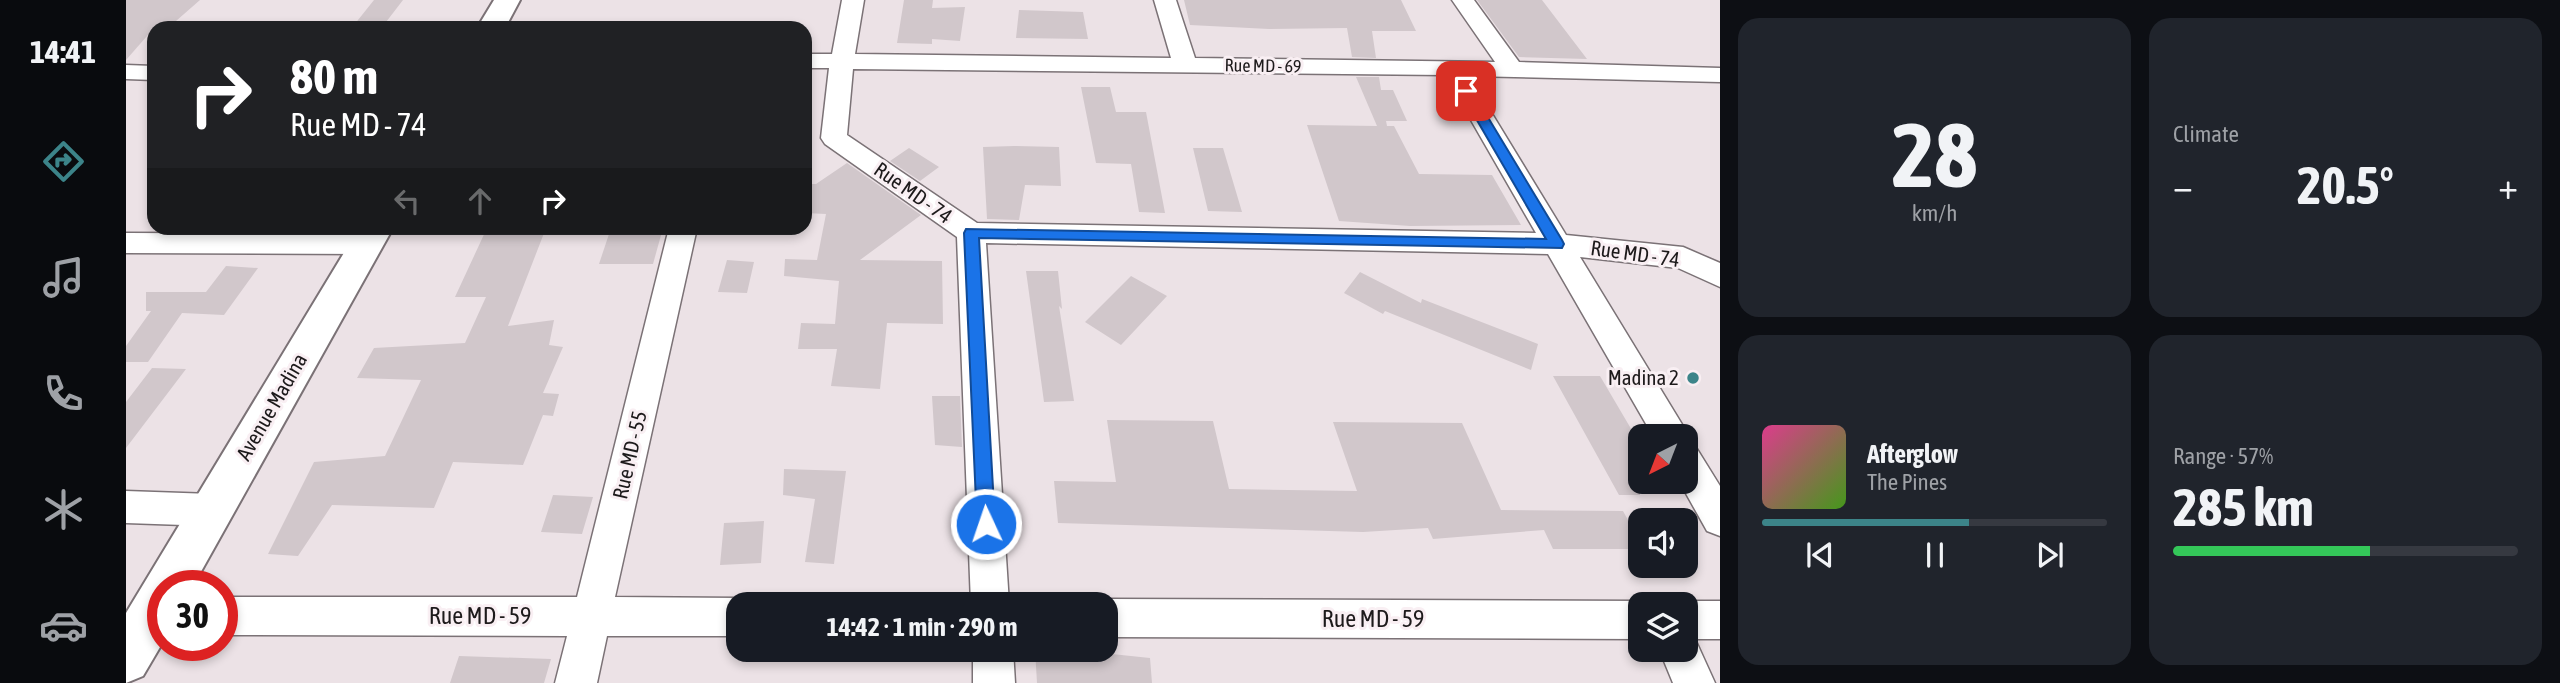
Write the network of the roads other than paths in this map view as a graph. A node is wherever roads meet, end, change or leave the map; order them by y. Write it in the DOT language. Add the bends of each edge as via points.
graph roads {
  1 [pos="508,0"];
  2 [pos="853,0"];
  3 [pos="1165,0"];
  4 [pos="1462,0"];
  5 [pos="495,21"];
  6 [pos="812,61"];
  7 [pos="842,61"];
  8 [pos="1185,65"];
  9 [pos="1453,69"];
  10 [pos="1512,69"];
  11 [pos="126,72"];
  12 [pos="147,72"];
  13 [pos="1720,75"];
  14 [pos="971,233"];
  15 [pos="681,235"];
  16 [pos="371,236"];
  17 [pos="126,243"];
  18 [pos="1557,244"];
  19 [pos="1720,276"];
  20 [pos="1664,424"];
  21 [pos="1698,482"];
  22 [pos="126,508"];
  23 [pos="212,510"];
  24 [pos="1720,519"];
  25 [pos="179,570"];
  26 [pos="989,592"];
  27 [pos="238,616"];
  28 [pos="592,617"];
  29 [pos="726,617"];
  30 [pos="1118,618"];
  31 [pos="1628,620"];
  32 [pos="1698,620"];
  33 [pos="1720,620"];
  34 [pos="147,625"];
  35 [pos="126,659"];
  36 [pos="993,662"];
  37 [pos="1685,662"];
  38 [pos="576,683"];
  39 [pos="994,683"];
  40 [pos="1694,683"];
  1 -- 5 [label="street"];
  2 -- 7 [label="street, Rue MD - 74"];
  3 -- 8 [label="street"];
  4 -- 10 [label="street"];
  6 -- 7 [label="street, Rue MD - 69"];
  7 -- 8 [label="street, Rue MD - 69"];
  7 -- 14 [label="street, Rue MD - 74" via="834,138"];
  8 -- 9 [label="street, Rue MD - 69"];
  9 -- 10 [label="street, Rue MD - 69"];
  9 -- 18 [label="street"];
  10 -- 13 [label="street, Rue MD - 69"];
  11 -- 12 [label="street"];
  14 -- 18 [label="street, Rue MD - 74"];
  14 -- 26 [label="street"];
  15 -- 28 [label="street, Rue MD - 55"];
  16 -- 17 [label="street"];
  16 -- 23 [label="street, Avenue Madina"];
  18 -- 19 [label="street, Rue MD - 74" via="1683,258"];
  18 -- 20 [label="street"];
  21 -- 24 [label="street"];
  22 -- 23 [label="street"];
  23 -- 25 [label="street, Avenue Madina"];
  27 -- 28 [label="street, Rue MD - 59"];
  28 -- 29 [label="street, Rue MD - 59"];
  28 -- 38 [label="street, Rue MD - 55"];
  30 -- 31 [label="street, Rue MD - 59"];
  32 -- 33 [label="street"];
  34 -- 35 [label="street, Avenue Madina"];
  36 -- 39 [label="street"];
  37 -- 40 [label="street"];
}
